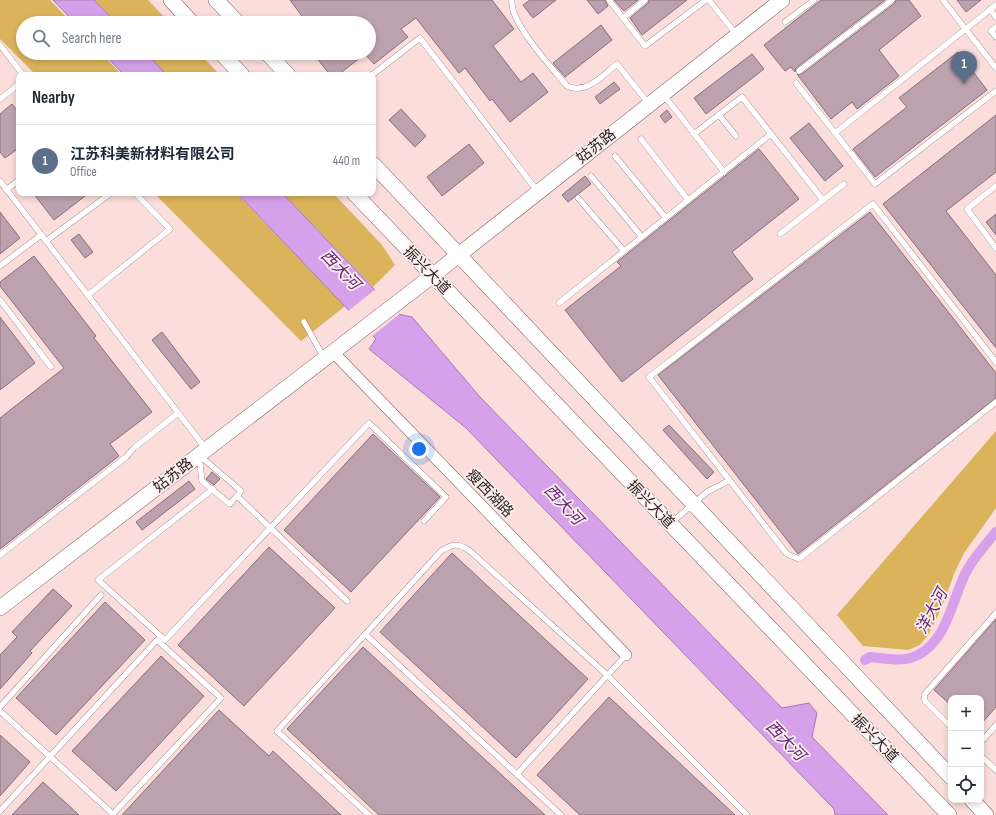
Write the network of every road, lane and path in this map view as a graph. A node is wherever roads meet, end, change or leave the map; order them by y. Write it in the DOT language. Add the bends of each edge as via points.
graph roads {
  1 [pos="216,0"];
  2 [pos="512,0"];
  3 [pos="609,0"];
  4 [pos="645,0"];
  5 [pos="708,0"];
  6 [pos="814,0"];
  7 [pos="892,0"];
  8 [pos="943,0"];
  9 [pos="173,1"];
  10 [pos="777,2"];
  11 [pos="996,5"];
  12 [pos="990,9"];
  13 [pos="186,16"];
  14 [pos="231,16"];
  15 [pos="996,17"];
  16 [pos="623,18"];
  17 [pos="785,22"];
  18 [pos="996,27"];
  19 [pos="965,29"];
  20 [pos="737,36"];
  21 [pos="996,37"];
  22 [pos="0,45"];
  23 [pos="228,60"];
  24 [pos="274,60"];
  25 [pos="996,68"];
  26 [pos="799,71"];
  27 [pos="21,72"];
  28 [pos="239,72"];
  29 [pos="285,72"];
  30 [pos="376,72"];
  31 [pos="796,83"];
  32 [pos="16,86"];
  33 [pos="996,91"];
  34 [pos="663,94"];
  35 [pos="0,99"];
  36 [pos="649,104"];
  37 [pos="719,115"];
  38 [pos="835,133"];
  39 [pos="694,134"];
  40 [pos="771,134"];
  41 [pos="736,136"];
  42 [pos="641,139"];
  43 [pos="615,156"];
  44 [pos="376,167"];
  45 [pos="724,172"];
  46 [pos="591,176"];
  47 [pos="0,181"];
  48 [pos="16,182"];
  49 [pos="844,184"];
  50 [pos="996,186"];
  51 [pos="6,190"];
  52 [pos="538,192"];
  53 [pos="106,196"];
  54 [pos="138,196"];
  55 [pos="357,196"];
  56 [pos="578,198"];
  57 [pos="688,200"];
  58 [pos="823,200"];
  59 [pos="666,218"];
  60 [pos="780,234"];
  61 [pos="41,235"];
  62 [pos="642,237"];
  63 [pos="46,241"];
  64 [pos="996,248"];
  65 [pos="624,251"];
  66 [pos="459,254"];
  67 [pos="0,266"];
  68 [pos="432,276"];
  69 [pos="88,295"];
  70 [pos="0,300"];
  71 [pos="559,303"];
  72 [pos="304,322"];
  73 [pos="329,355"];
  74 [pos="995,358"];
  75 [pos="51,367"];
  76 [pos="996,402"];
  77 [pos="178,413"];
  78 [pos="203,452"];
  79 [pos="728,480"];
  80 [pos="213,490"];
  81 [pos="237,496"];
  82 [pos="693,503"];
  83 [pos="424,521"];
  84 [pos="670,524"];
  85 [pos="271,528"];
  86 [pos="0,555"];
  87 [pos="101,595"];
  88 [pos="347,601"];
  89 [pos="0,608"];
  90 [pos="996,613"];
  91 [pos="365,634"];
  92 [pos="626,655"];
  93 [pos="607,675"];
  94 [pos="0,707"];
  95 [pos="0,711"];
  96 [pos="948,723"];
  97 [pos="996,725"];
  98 [pos="984,739"];
  99 [pos="50,757"];
  100 [pos="984,759"];
  101 [pos="996,770"];
  102 [pos="517,774"];
  103 [pos="948,774"];
  104 [pos="975,803"];
  105 [pos="0,811"];
  106 [pos="113,814"];
  107 [pos="369,815"];
  108 [pos="561,815"];
  109 [pos="747,815"];
  110 [pos="949,815"];
  111 [pos="986,815"];
  1 -- 14 [label="main road"];
  2 -- 36 [label="lane" via="519,24 567,86 573,89 588,86 617,64"];
  3 -- 16 [label="lane"];
  4 -- 16 [label="lane"];
  5 -- 16 [label="lane" via="645,46"];
  5 -- 20 [label="lane"];
  6 -- 17 [label="lane"];
  7 -- 26 [label="lane"];
  8 -- 19 [label="lane"];
  9 -- 13 [label="main road"];
  10 -- 20 [label="main road, 姑苏路"];
  11 -- 12 [label="lane"];
  12 -- 15 [label="lane"];
  12 -- 19 [label="lane"];
  18 -- 21 [label="lane" via="991,31"];
  19 -- 25 [label="lane"];
  19 -- 38 [label="lane"];
  20 -- 34 [label="main road, 姑苏路"];
  22 -- 27 [label="lane"];
  23 -- 28 [label="main road"];
  24 -- 29 [label="main road"];
  30 -- 52 [label="lane" via="420,38"];
  31 -- 38 [label="lane"];
  32 -- 35 [label="lane"];
  33 -- 38 [label="lane" via="875,184"];
  34 -- 36 [label="main road, 姑苏路"];
  34 -- 39 [label="lane"];
  36 -- 52 [label="main road, 姑苏路"];
  37 -- 39 [label="lane"];
  37 -- 40 [label="lane" via="742,97"];
  37 -- 41 [label="lane"];
  39 -- 45 [label="lane"];
  40 -- 45 [label="lane"];
  40 -- 58 [label="lane"];
  42 -- 57 [label="lane"];
  43 -- 59 [label="lane"];
  44 -- 66 [label="main road, 振兴大道"];
  45 -- 57 [label="lane"];
  46 -- 62 [label="lane"];
  47 -- 51 [label="lane"];
  48 -- 51 [label="lane"];
  49 -- 58 [label="lane"];
  50 -- 64 [label="lane" via="967,209"];
  51 -- 61 [label="lane"];
  52 -- 66 [label="main road, 姑苏路"];
  53 -- 63 [label="lane"];
  54 -- 69 [label="lane" via="170,229"];
  55 -- 68 [label="main road, 振兴大道"];
  56 -- 65 [label="lane"];
  57 -- 59 [label="lane"];
  58 -- 60 [label="lane"];
  59 -- 62 [label="lane"];
  61 -- 63 [label="lane"];
  61 -- 67 [label="lane"];
  62 -- 65 [label="lane"];
  63 -- 69 [label="lane"];
  65 -- 71 [label="lane"];
  66 -- 68 [label="main road, 姑苏路"];
  66 -- 82 [label="main road, 振兴大道"];
  68 -- 73 [label="main road, 姑苏路"];
  68 -- 84 [label="main road, 振兴大道"];
  69 -- 77 [label="lane"];
  70 -- 75 [label="lane"];
  72 -- 73 [label="lane"];
  73 -- 78 [label="main road, 姑苏路"];
  73 -- 92 [label="street, 瘦西湖路"];
  74 -- 79 [label="lane" via="873,204 649,377"];
  76 -- 79 [label="lane" via="799,559 787,554"];
  77 -- 78 [label="lane"];
  77 -- 86 [label="lane"];
  78 -- 80 [label="lane" via="202,480"];
  78 -- 81 [label="lane" via="241,491"];
  78 -- 89 [label="main road, 姑苏路"];
  79 -- 82 [label="lane"];
  80 -- 81 [label="lane" via="230,504"];
  80 -- 85 [label="lane" via="98,580 166,640"];
  81 -- 85 [label="lane"];
  82 -- 84 [label="lane"];
  82 -- 103 [label="main road, 振兴大道"];
  83 -- 85 [label="lane" via="446,497 369,423"];
  84 -- 110 [label="main road, 振兴大道"];
  85 -- 88 [label="lane"];
  87 -- 94 [label="lane"];
  90 -- 96 [label="lane" via="924,695 925,701"];
  91 -- 93 [label="lane" via="441,551 450,546 461,545"];
  91 -- 102 [label="lane"];
  91 -- 107 [label="lane" via="276,731"];
  92 -- 93 [label="lane"];
  93 -- 102 [label="lane"];
  93 -- 109 [label="lane"];
  95 -- 99 [label="lane"];
  97 -- 98 [label="lane"];
  99 -- 105 [label="lane"];
  99 -- 106 [label="lane"];
  99 -- 106 [label="lane" via="157,640 221,698"];
  100 -- 101 [label="lane"];
  102 -- 108 [label="lane"];
  104 -- 111 [label="main road"];
}
